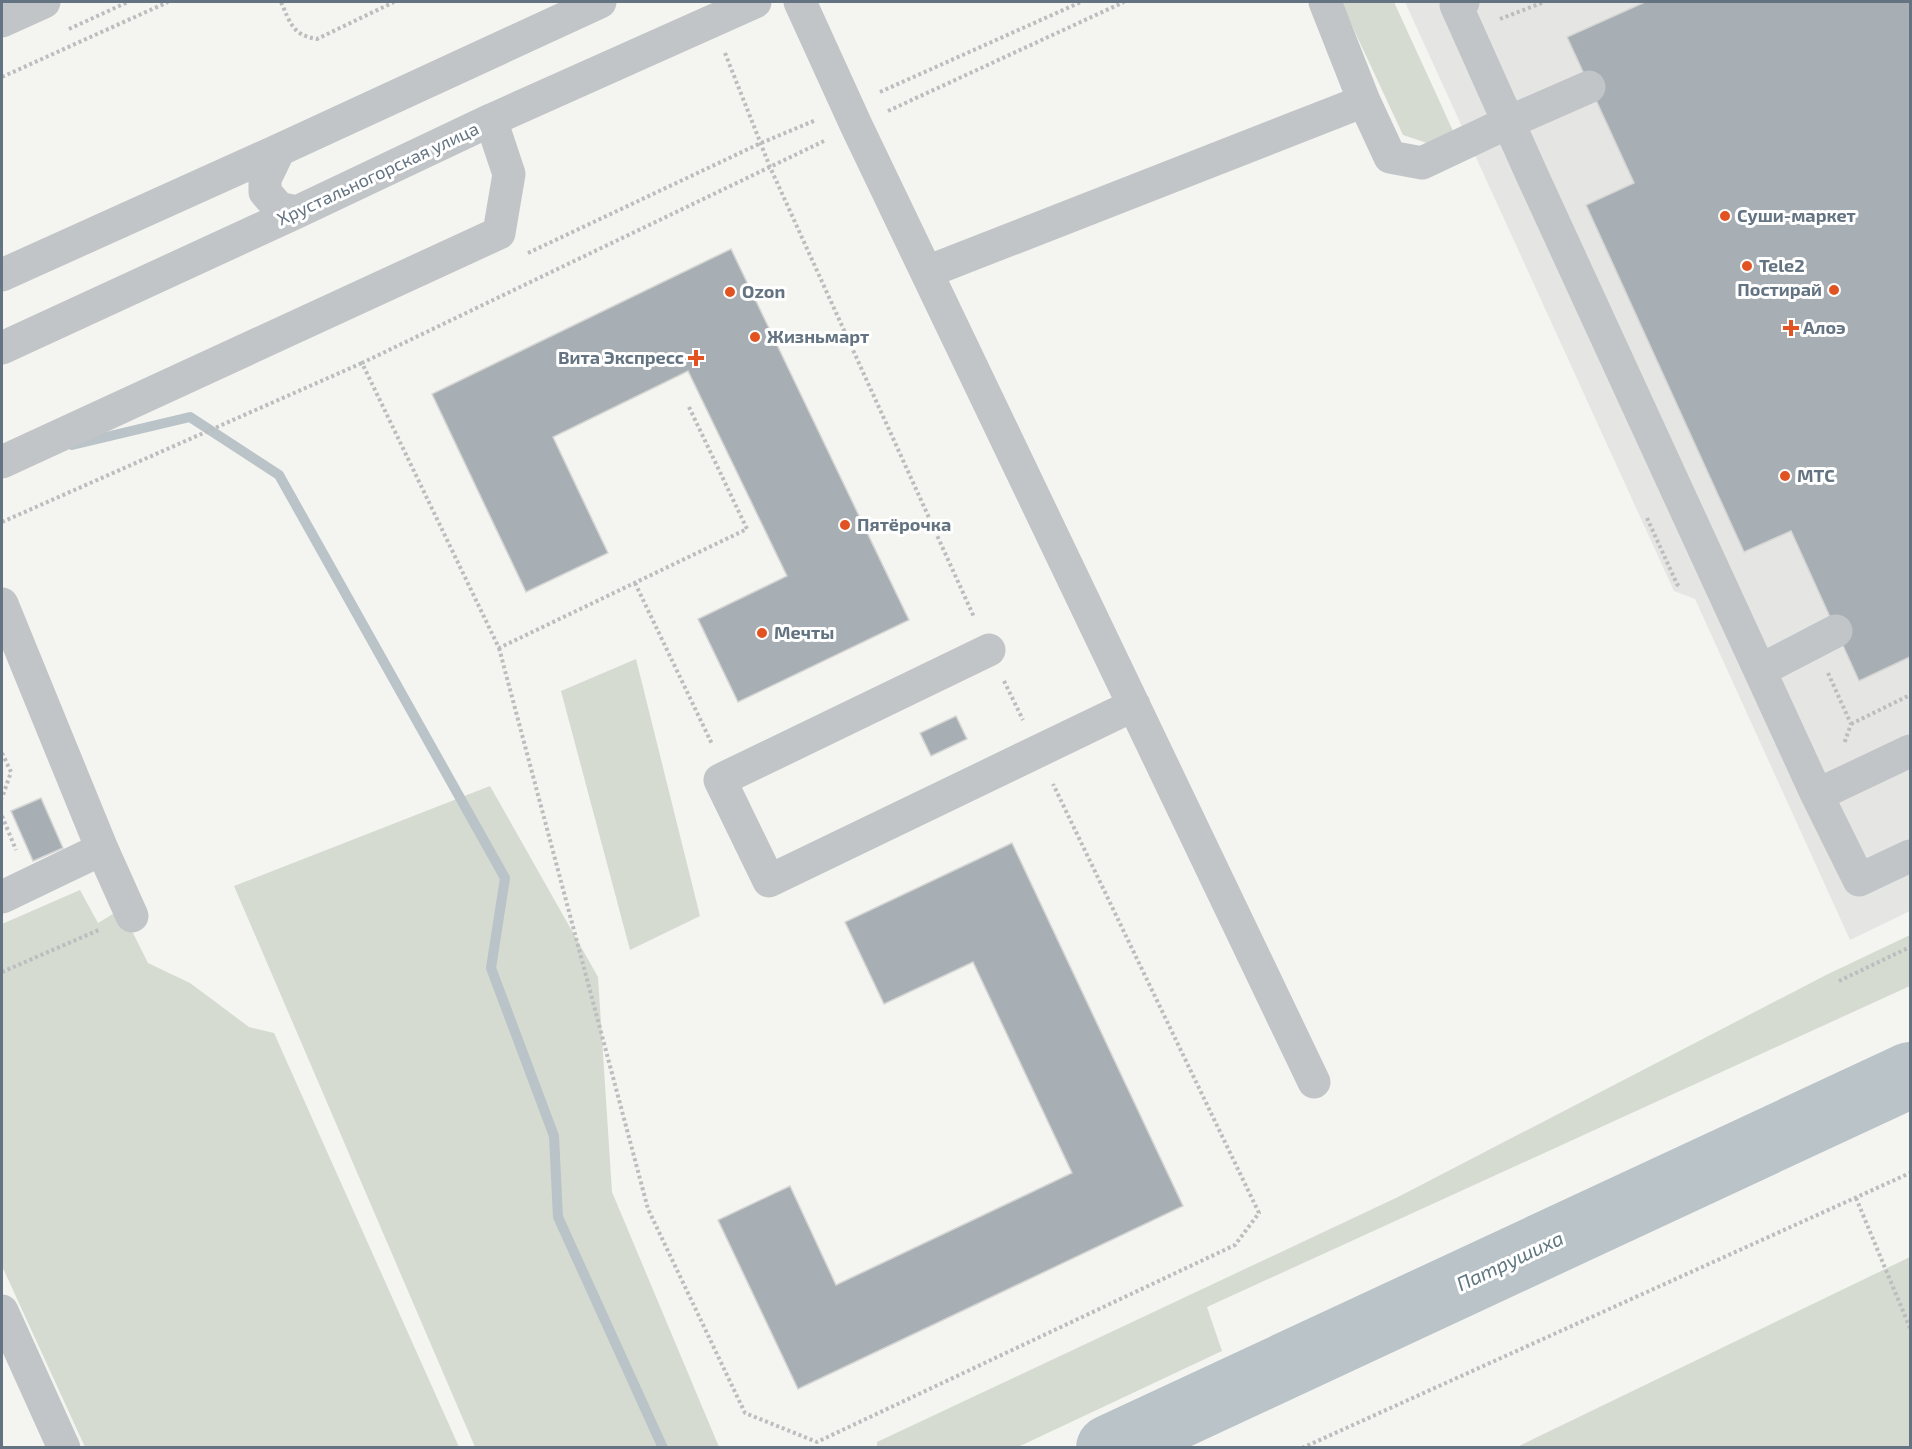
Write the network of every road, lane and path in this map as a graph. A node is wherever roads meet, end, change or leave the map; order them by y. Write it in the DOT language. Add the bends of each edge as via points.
graph roads {
  1 [pos="44,2"];
  2 [pos="168,2"];
  3 [pos="281,2"];
  4 [pos="394,2"];
  5 [pos="600,2"];
  6 [pos="755,2"];
  7 [pos="800,2"];
  8 [pos="1081,2"];
  9 [pos="1124,2"];
  10 [pos="1325,2"];
  11 [pos="1458,2"];
  12 [pos="1544,2"];
  13 [pos="2,18"];
  14 [pos="1497,20"];
  15 [pos="712,21"];
  16 [pos="2,77"];
  17 [pos="1589,87"];
  18 [pos="1364,101"];
  19 [pos="852,116"];
  20 [pos="491,120"];
  21 [pos="1509,122"];
  22 [pos="761,143"];
  23 [pos="279,150"];
  24 [pos="771,166"];
  25 [pos="297,212"];
  26 [pos="526,254"];
  27 [pos="927,272"];
  28 [pos="2,275"];
  29 [pos="2,348"];
  30 [pos="362,363"];
  31 [pos="689,407"];
  32 [pos="2,462"];
  33 [pos="2,522"];
  34 [pos="635,583"];
  35 [pos="2,604"];
  36 [pos="1836,631"];
  37 [pos="499,648"];
  38 [pos="989,650"];
  39 [pos="1761,670"];
  40 [pos="1911,695"];
  41 [pos="1134,705"];
  42 [pos="1851,724"];
  43 [pos="716,751"];
  44 [pos="1038,751"];
  45 [pos="1911,751"];
  46 [pos="2,753"];
  47 [pos="1817,795"];
  48 [pos="2,798"];
  49 [pos="102,849"];
  50 [pos="1911,856"];
  51 [pos="2,897"];
  52 [pos="132,916"];
  53 [pos="1911,947"];
  54 [pos="2,972"];
  55 [pos="1839,981"];
  56 [pos="1314,1082"];
  57 [pos="1911,1173"];
  58 [pos="1856,1198"];
  59 [pos="2,1311"];
  60 [pos="1911,1328"];
  61 [pos="64,1448"];
  62 [pos="1302,1448"];
  1 -- 13 [label="street"];
  2 -- 16 [label="path"];
  3 -- 4 [label="path" via="292,27 304,37 317,39"];
  5 -- 23 [label="street"];
  6 -- 15 [label="street, Хрустальногорская улица"];
  7 -- 19 [label="street"];
  8 -- 19 [label="path"];
  9 -- 19 [label="path"];
  10 -- 18 [label="street"];
  11 -- 21 [label="street"];
  12 -- 14 [label="path"];
  15 -- 20 [label="street, Хрустальногорская улица"];
  15 -- 22 [label="path"];
  17 -- 21 [label="street"];
  18 -- 21 [label="street" via="1390,158 1422,163"];
  18 -- 27 [label="street"];
  19 -- 22 [label="path"];
  19 -- 24 [label="path"];
  19 -- 27 [label="street"];
  20 -- 25 [label="street, Хрустальногорская улица"];
  20 -- 32 [label="street" via="509,174 499,233"];
  21 -- 39 [label="street"];
  22 -- 24 [label="path"];
  22 -- 26 [label="path"];
  23 -- 25 [label="street" via="265,179 265,192 279,208"];
  23 -- 28 [label="street"];
  24 -- 30 [label="path"];
  24 -- 38 [label="path"];
  25 -- 29 [label="street, Хрустальногорская улица"];
  27 -- 41 [label="street"];
  30 -- 33 [label="path"];
  30 -- 37 [label="path"];
  31 -- 34 [label="path" via="747,529"];
  34 -- 37 [label="path"];
  34 -- 43 [label="path"];
  35 -- 49 [label="street"];
  36 -- 39 [label="street"];
  37 -- 44 [label="path" via="648,1209 745,1413 818,1442 1235,1245 1259,1213"];
  38 -- 44 [label="path"];
  38 -- 44 [label="street" via="720,780 769,881"];
  39 -- 47 [label="street"];
  40 -- 42 [label="path"];
  41 -- 44 [label="street"];
  41 -- 56 [label="street"];
  45 -- 47 [label="street"];
  46 -- 48 [label="path" via="10,772"];
  47 -- 50 [label="street" via="1859,880"];
  49 -- 51 [label="street"];
  49 -- 52 [label="street"];
  52 -- 54 [label="path"];
  53 -- 55 [label="path"];
  57 -- 58 [label="path"];
  58 -- 60 [label="path"];
  58 -- 62 [label="path"];
  59 -- 61 [label="street"];
}
